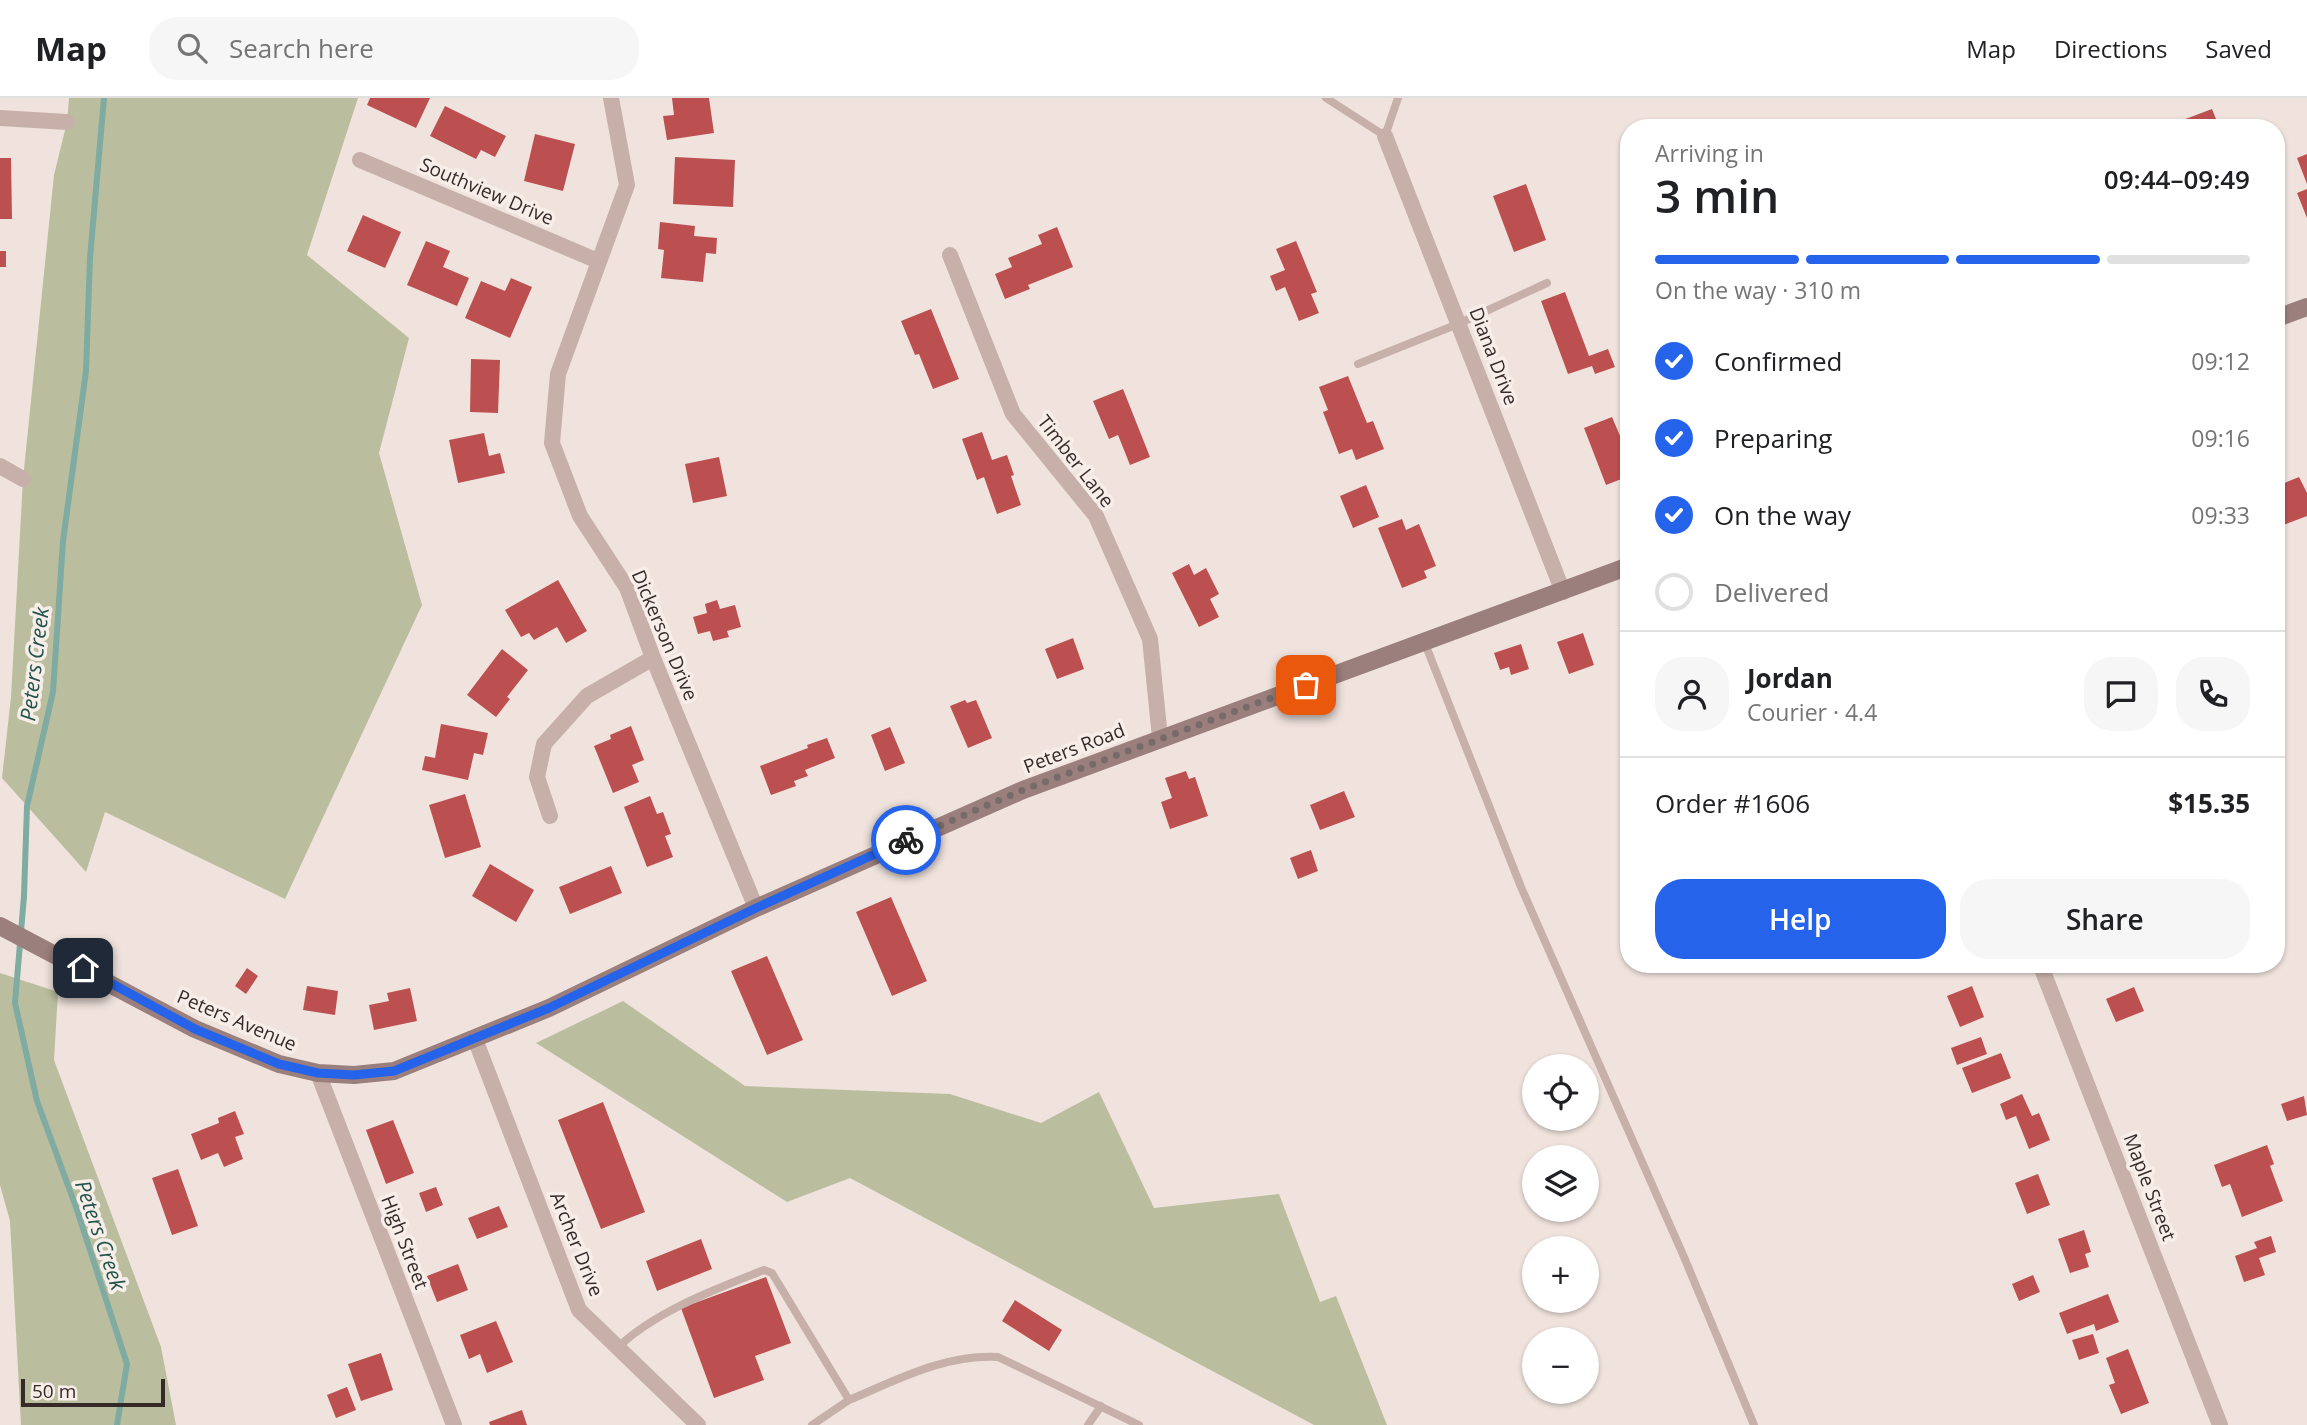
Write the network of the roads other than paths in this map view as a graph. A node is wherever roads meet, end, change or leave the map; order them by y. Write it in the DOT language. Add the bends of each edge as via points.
graph roads {
  1 [pos="611,98"];
  2 [pos="1326,98"];
  3 [pos="1398,98"];
  4 [pos="0,118"];
  5 [pos="67,122"];
  6 [pos="1385,136"];
  7 [pos="360,160"];
  8 [pos="950,255"];
  9 [pos="598,261"];
  10 [pos="1547,283"];
  11 [pos="2307,307"];
  12 [pos="2285,315"];
  13 [pos="1458,324"];
  14 [pos="1358,364"];
  15 [pos="0,466"];
  16 [pos="23,479"];
  17 [pos="1620,570"];
  18 [pos="1563,593"];
  19 [pos="1424,641"];
  20 [pos="653,658"];
  21 [pos="1160,738"];
  22 [pos="550,816"];
  23 [pos="756,908"];
  24 [pos="0,926"];
  25 [pos="2044,973"];
  26 [pos="549,1008"];
  27 [pos="475,1040"];
  28 [pos="318,1073"];
  29 [pos="618,1347"];
  30 [pos="849,1400"];
  31 [pos="1101,1406"];
  32 [pos="454,1425"];
  33 [pos="698,1425"];
  34 [pos="812,1425"];
  35 [pos="1088,1425"];
  36 [pos="1139,1425"];
  37 [pos="1754,1425"];
  38 [pos="2220,1425"];
  1 -- 9 [label="street, Dickerson Drive" via="627,185"];
  2 -- 6 [label="lane"];
  3 -- 6 [label="lane"];
  4 -- 5 [label="street"];
  6 -- 13 [label="street, Diana Drive"];
  7 -- 9 [label="street, Southview Drive"];
  8 -- 21 [label="street, Timber Lane" via="1013,414 1096,516 1150,639"];
  9 -- 20 [label="street, Dickerson Drive" via="558,374 552,443 580,516 627,588"];
  10 -- 13 [label="lane"];
  11 -- 12 [label="street"];
  13 -- 14 [label="lane"];
  13 -- 18 [label="street, Diana Drive"];
  15 -- 16 [label="street"];
  17 -- 18 [label="street, Peters Road"];
  18 -- 19 [label="street, Peters Road"];
  19 -- 21 [label="street, Peters Road"];
  19 -- 37 [label="lane" via="1521,887"];
  20 -- 22 [label="street" via="587,696 544,744 537,777"];
  20 -- 23 [label="street, Dickerson Drive"];
  21 -- 23 [label="street, Peters Road" via="1023,790"];
  23 -- 26 [label="street, Peters Road"];
  24 -- 28 [label="street, Peters Avenue" via="195,1029 279,1064"];
  25 -- 38 [label="street, Maple Street"];
  26 -- 27 [label="street, Peters Avenue"];
  27 -- 28 [label="street, Peters Avenue" via="394,1071"];
  27 -- 29 [label="street, Archer Drive" via="579,1310"];
  28 -- 32 [label="street, High Street"];
  29 -- 30 [label="lane" via="637,1329 706,1293 764,1270 778,1279"];
  29 -- 33 [label="street, Archer Drive"];
  30 -- 31 [label="lane" via="922,1369 975,1355 998,1357"];
  30 -- 34 [label="lane"];
  31 -- 35 [label="lane"];
  31 -- 36 [label="lane"];
}
